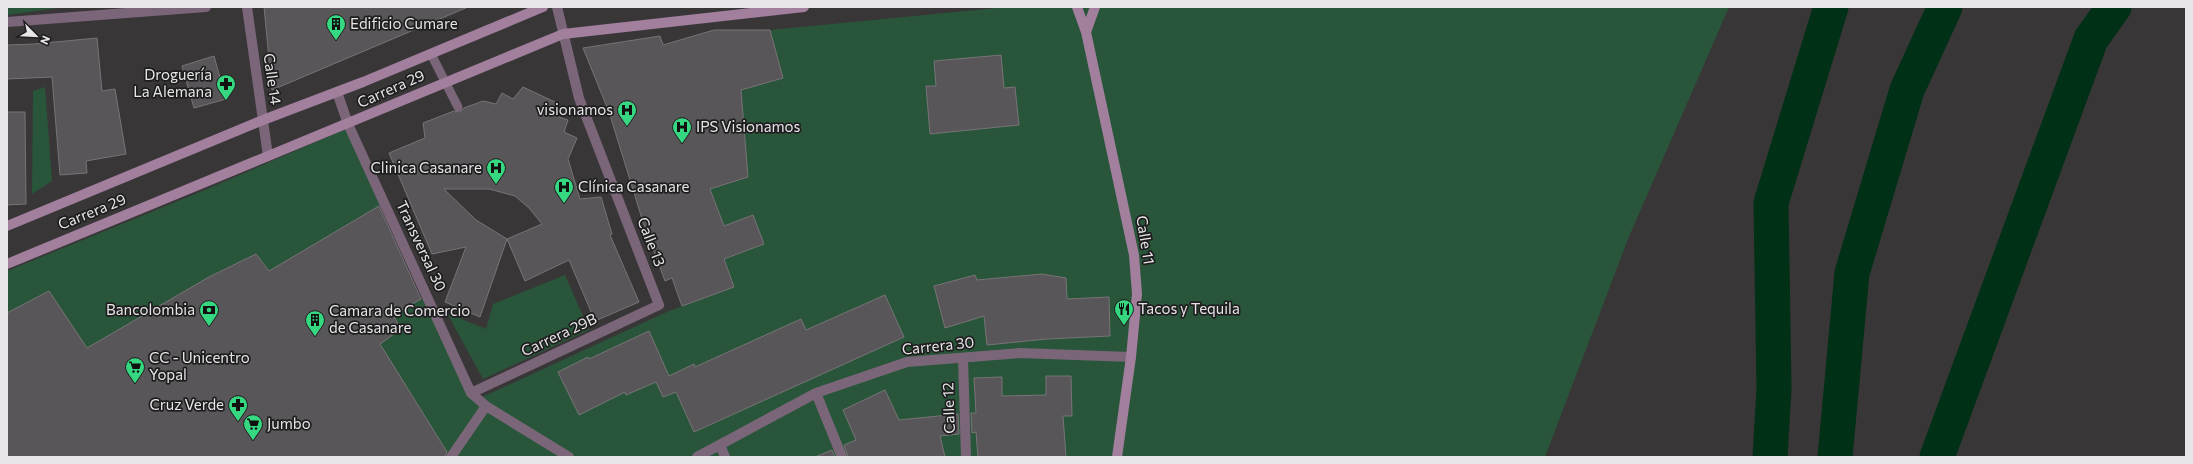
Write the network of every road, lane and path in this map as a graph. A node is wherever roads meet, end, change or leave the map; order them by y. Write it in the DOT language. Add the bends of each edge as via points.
graph roads {
  1 [pos="206,7"];
  2 [pos="247,7"];
  3 [pos="543,7"];
  4 [pos="557,7"];
  5 [pos="804,7"];
  6 [pos="1077,7"];
  7 [pos="1095,7"];
  8 [pos="7,22"];
  9 [pos="1086,32"];
  10 [pos="563,34"];
  11 [pos="431,54"];
  12 [pos="444,82"];
  13 [pos="337,92"];
  14 [pos="458,107"];
  15 [pos="263,120"];
  16 [pos="348,124"];
  17 [pos="268,156"];
  18 [pos="7,226"];
  19 [pos="7,264"];
  20 [pos="659,305"];
  21 [pos="1131,357"];
  22 [pos="963,358"];
  23 [pos="471,393"];
  24 [pos="816,393"];
  25 [pos="486,406"];
  26 [pos="720,445"];
  27 [pos="451,457"];
  28 [pos="569,457"];
  29 [pos="697,457"];
  30 [pos="726,457"];
  31 [pos="842,457"];
  32 [pos="966,457"];
  33 [pos="1117,457"];
  1 -- 8 [label="street"];
  2 -- 15 [label="street, Calle 14"];
  3 -- 11 [label="main road, Carrera 29"];
  4 -- 10 [label="street, Calle 13"];
  5 -- 10 [label="main road, Carrera 29"];
  6 -- 9 [label="main road, Calle 11"];
  7 -- 9 [label="main road"];
  9 -- 21 [label="main road, Calle 11" via="1134,255 1136,294"];
  10 -- 12 [label="main road, Carrera 29"];
  10 -- 20 [label="street, Calle 13" via="579,98"];
  11 -- 12 [label="lane"];
  11 -- 13 [label="main road, Carrera 29"];
  12 -- 14 [label="lane"];
  12 -- 16 [label="main road, Carrera 29"];
  13 -- 15 [label="main road, Carrera 29"];
  13 -- 16 [label="street, Transversal 30"];
  15 -- 17 [label="street, Calle 14"];
  15 -- 18 [label="main road, Carrera 29"];
  16 -- 17 [label="main road, Carrera 29"];
  16 -- 23 [label="street, Transversal 30"];
  17 -- 19 [label="main road, Carrera 29"];
  20 -- 23 [label="street, Carrera 29B"];
  21 -- 22 [label="street, Carrera 30" via="1020,353"];
  21 -- 33 [label="main road, Calle 11"];
  22 -- 24 [label="street, Carrera 30" via="907,362"];
  22 -- 32 [label="street, Calle 12"];
  23 -- 25 [label="street, Transversal 30"];
  24 -- 26 [label="street, Carrera 30"];
  24 -- 31 [label="street"];
  25 -- 27 [label="street"];
  25 -- 28 [label="street, Transversal 30"];
  26 -- 29 [label="street, Carrera 30"];
  26 -- 30 [label="street"];
}
